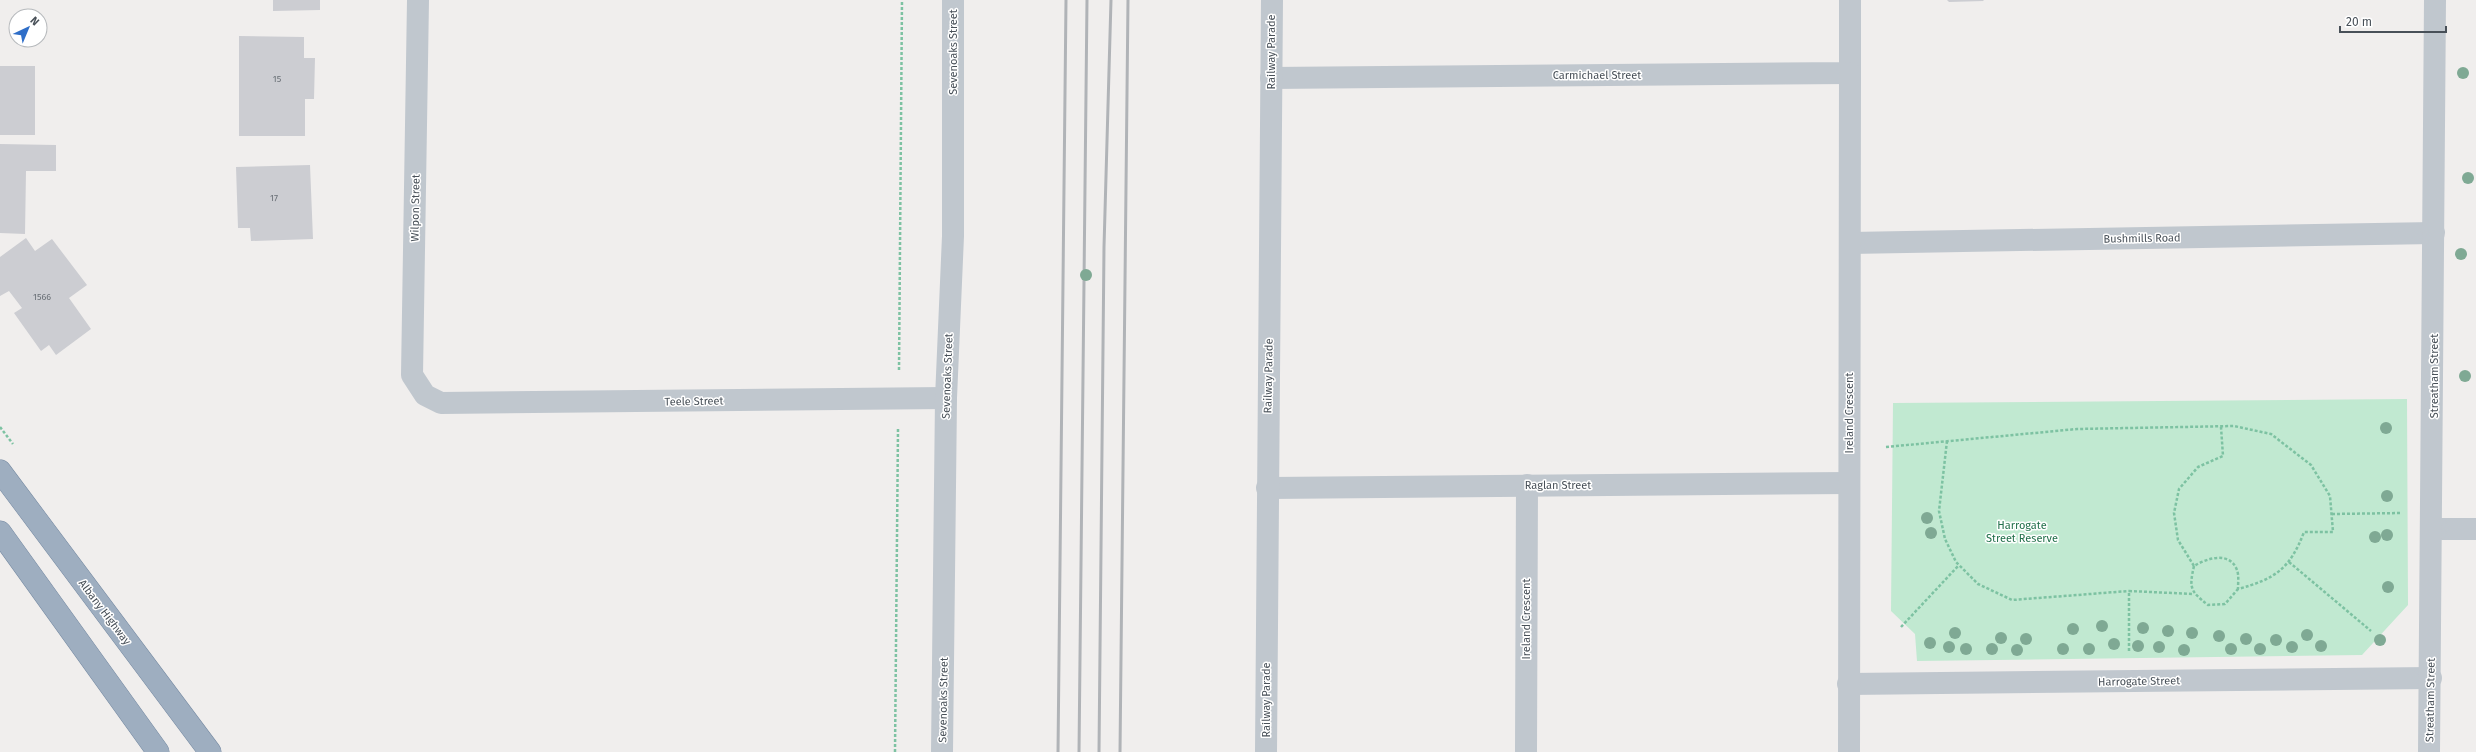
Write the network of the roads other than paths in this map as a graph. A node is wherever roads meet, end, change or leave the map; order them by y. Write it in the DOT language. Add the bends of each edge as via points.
graph roads {
  1 [pos="418,0"];
  2 [pos="953,0"];
  3 [pos="1272,0"];
  4 [pos="1850,0"];
  5 [pos="2435,0"];
  6 [pos="1850,73"];
  7 [pos="1271,78"];
  8 [pos="2434,233"];
  9 [pos="1850,243"];
  10 [pos="946,398"];
  11 [pos="442,403"];
  12 [pos="0,471"];
  13 [pos="1849,483"];
  14 [pos="1527,485"];
  15 [pos="1267,488"];
  16 [pos="2433,529"];
  17 [pos="2476,529"];
  18 [pos="0,532"];
  19 [pos="2431,678"];
  20 [pos="1848,684"];
  21 [pos="158,752"];
  22 [pos="210,752"];
  23 [pos="942,752"];
  24 [pos="1266,752"];
  25 [pos="1526,752"];
  26 [pos="1849,752"];
  27 [pos="2429,752"];
  1 -- 11 [label="street, Wilpon Street" via="412,375 425,395"];
  2 -- 10 [label="street, Sevenoaks Street" via="953,236"];
  3 -- 7 [label="street, Railway Parade"];
  4 -- 6 [label="street"];
  5 -- 8 [label="street, Streatham Street"];
  6 -- 7 [label="street, Carmichael Street"];
  6 -- 9 [label="street, Ireland Crescent"];
  7 -- 15 [label="street, Railway Parade"];
  8 -- 9 [label="street, Bushmills Road"];
  8 -- 16 [label="street, Streatham Street"];
  9 -- 13 [label="street, Ireland Crescent"];
  10 -- 11 [label="street, Teele Street"];
  10 -- 23 [label="street, Sevenoaks Street"];
  12 -- 22 [label="highway, Albany Highway"];
  13 -- 14 [label="street, Raglan Street"];
  13 -- 20 [label="street, Ireland Crescent"];
  14 -- 15 [label="street, Raglan Street"];
  14 -- 25 [label="street, Ireland Crescent"];
  15 -- 24 [label="street, Railway Parade"];
  16 -- 17 [label="street"];
  16 -- 19 [label="street, Streatham Street"];
  18 -- 21 [label="highway"];
  19 -- 20 [label="street, Harrogate Street"];
  19 -- 27 [label="street, Streatham Street"];
  20 -- 26 [label="street, Ireland Crescent"];
}
